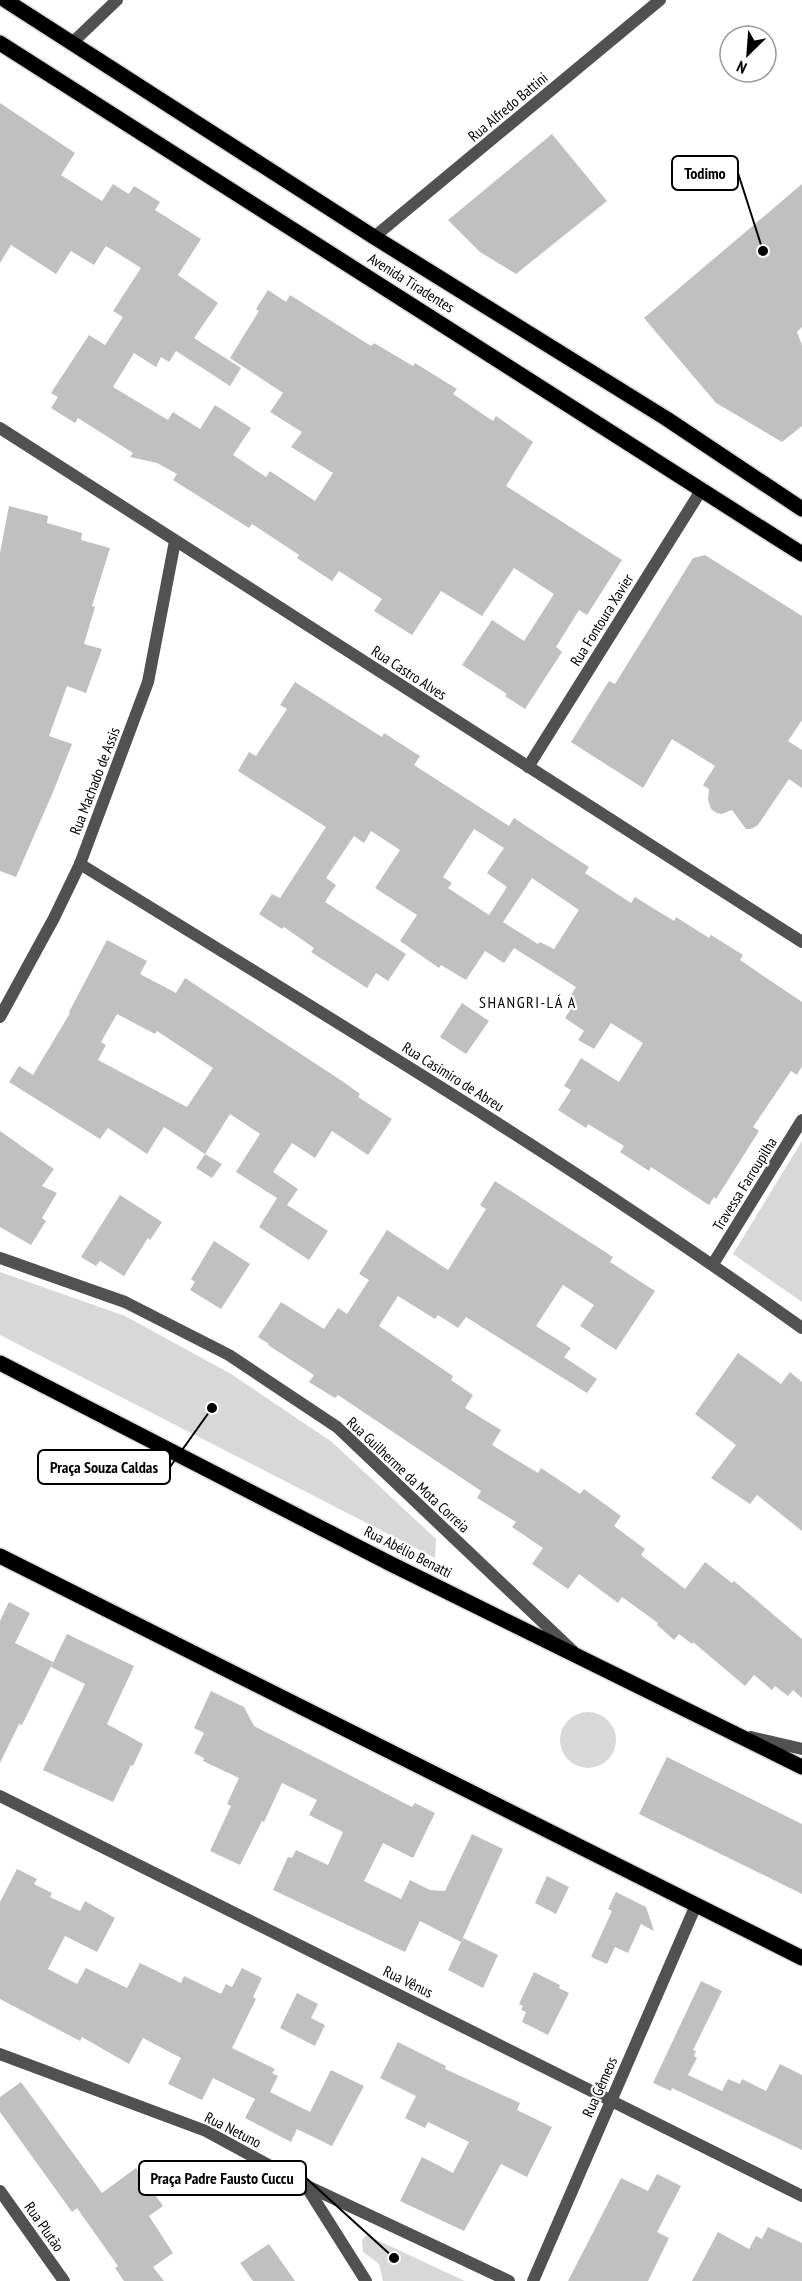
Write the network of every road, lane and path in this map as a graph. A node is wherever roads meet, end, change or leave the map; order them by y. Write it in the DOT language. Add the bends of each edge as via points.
graph roads {
  1 [pos="5,0"];
  2 [pos="117,0"];
  3 [pos="660,0"];
  4 [pos="0,8"];
  5 [pos="0,44"];
  6 [pos="71,44"];
  7 [pos="374,237"];
  8 [pos="0,428"];
  9 [pos="702,489"];
  10 [pos="800,504"];
  11 [pos="175,541"];
  12 [pos="785,543"];
  13 [pos="802,545"];
  14 [pos="802,554"];
  15 [pos="528,767"];
  16 [pos="80,864"];
  17 [pos="802,942"];
  18 [pos="0,1017"];
  19 [pos="802,1120"];
  20 [pos="0,1258"];
  21 [pos="713,1264"];
  22 [pos="802,1328"];
  23 [pos="0,1363"];
  24 [pos="0,1556"];
  25 [pos="578,1656"];
  26 [pos="734,1733"];
  27 [pos="802,1749"];
  28 [pos="802,1767"];
  29 [pos="0,1796"];
  30 [pos="696,1905"];
  31 [pos="802,1958"];
  32 [pos="2,2057"];
  33 [pos="611,2100"];
  34 [pos="305,2185"];
  35 [pos="0,2191"];
  36 [pos="802,2196"];
  37 [pos="64,2281"];
  38 [pos="366,2281"];
  39 [pos="509,2281"];
  40 [pos="532,2281"];
  1 -- 6 [label="main road, Avenida Tiradentes"];
  2 -- 6 [label="street"];
  3 -- 7 [label="street, Rua Alfredo Battini"];
  4 -- 6 [label="main road" via="41,34"];
  5 -- 9 [label="main road, Avenida Tiradentes"];
  6 -- 7 [label="main road, Avenida Tiradentes"];
  7 -- 10 [label="main road, Avenida Tiradentes"];
  8 -- 11 [label="street, Rua Castro Alves"];
  9 -- 12 [label="main road, Avenida Tiradentes"];
  9 -- 15 [label="street, Rua Fontoura Xavier"];
  11 -- 15 [label="street, Rua Castro Alves"];
  11 -- 16 [label="street, Rua Machado de Assis" via="148,682"];
  12 -- 13 [label="main road"];
  12 -- 14 [label="main road, Avenida Tiradentes"];
  15 -- 17 [label="street, Rua Castro Alves"];
  16 -- 18 [label="street, Rua Machado de Assis"];
  16 -- 21 [label="street, Rua Casimiro de Abreu" via="520,1136"];
  19 -- 21 [label="street, Travessa Farroupilha"];
  20 -- 25 [label="street, Rua Guilherme da Mota Correia" via="125,1302 229,1355 338,1427"];
  21 -- 22 [label="street, Rua Casimiro de Abreu"];
  23 -- 25 [label="main road, Rua Abélio Benatti"];
  24 -- 30 [label="main road"];
  25 -- 26 [label="main road, Rua Abélio Benatti"];
  26 -- 27 [label="street"];
  26 -- 28 [label="main road, Rua Abélio Benatti"];
  29 -- 33 [label="street, Rua Vênus"];
  30 -- 31 [label="main road"];
  30 -- 33 [label="street, Rua Gêmeos"];
  32 -- 34 [label="street, Rua Netuno" via="206,2131"];
  33 -- 36 [label="street, Rua Vênus"];
  33 -- 40 [label="street, Rua Gêmeos"];
  34 -- 38 [label="street"];
  34 -- 39 [label="street, Rua Netuno"];
  35 -- 37 [label="street, Rua Plutão"];
}
